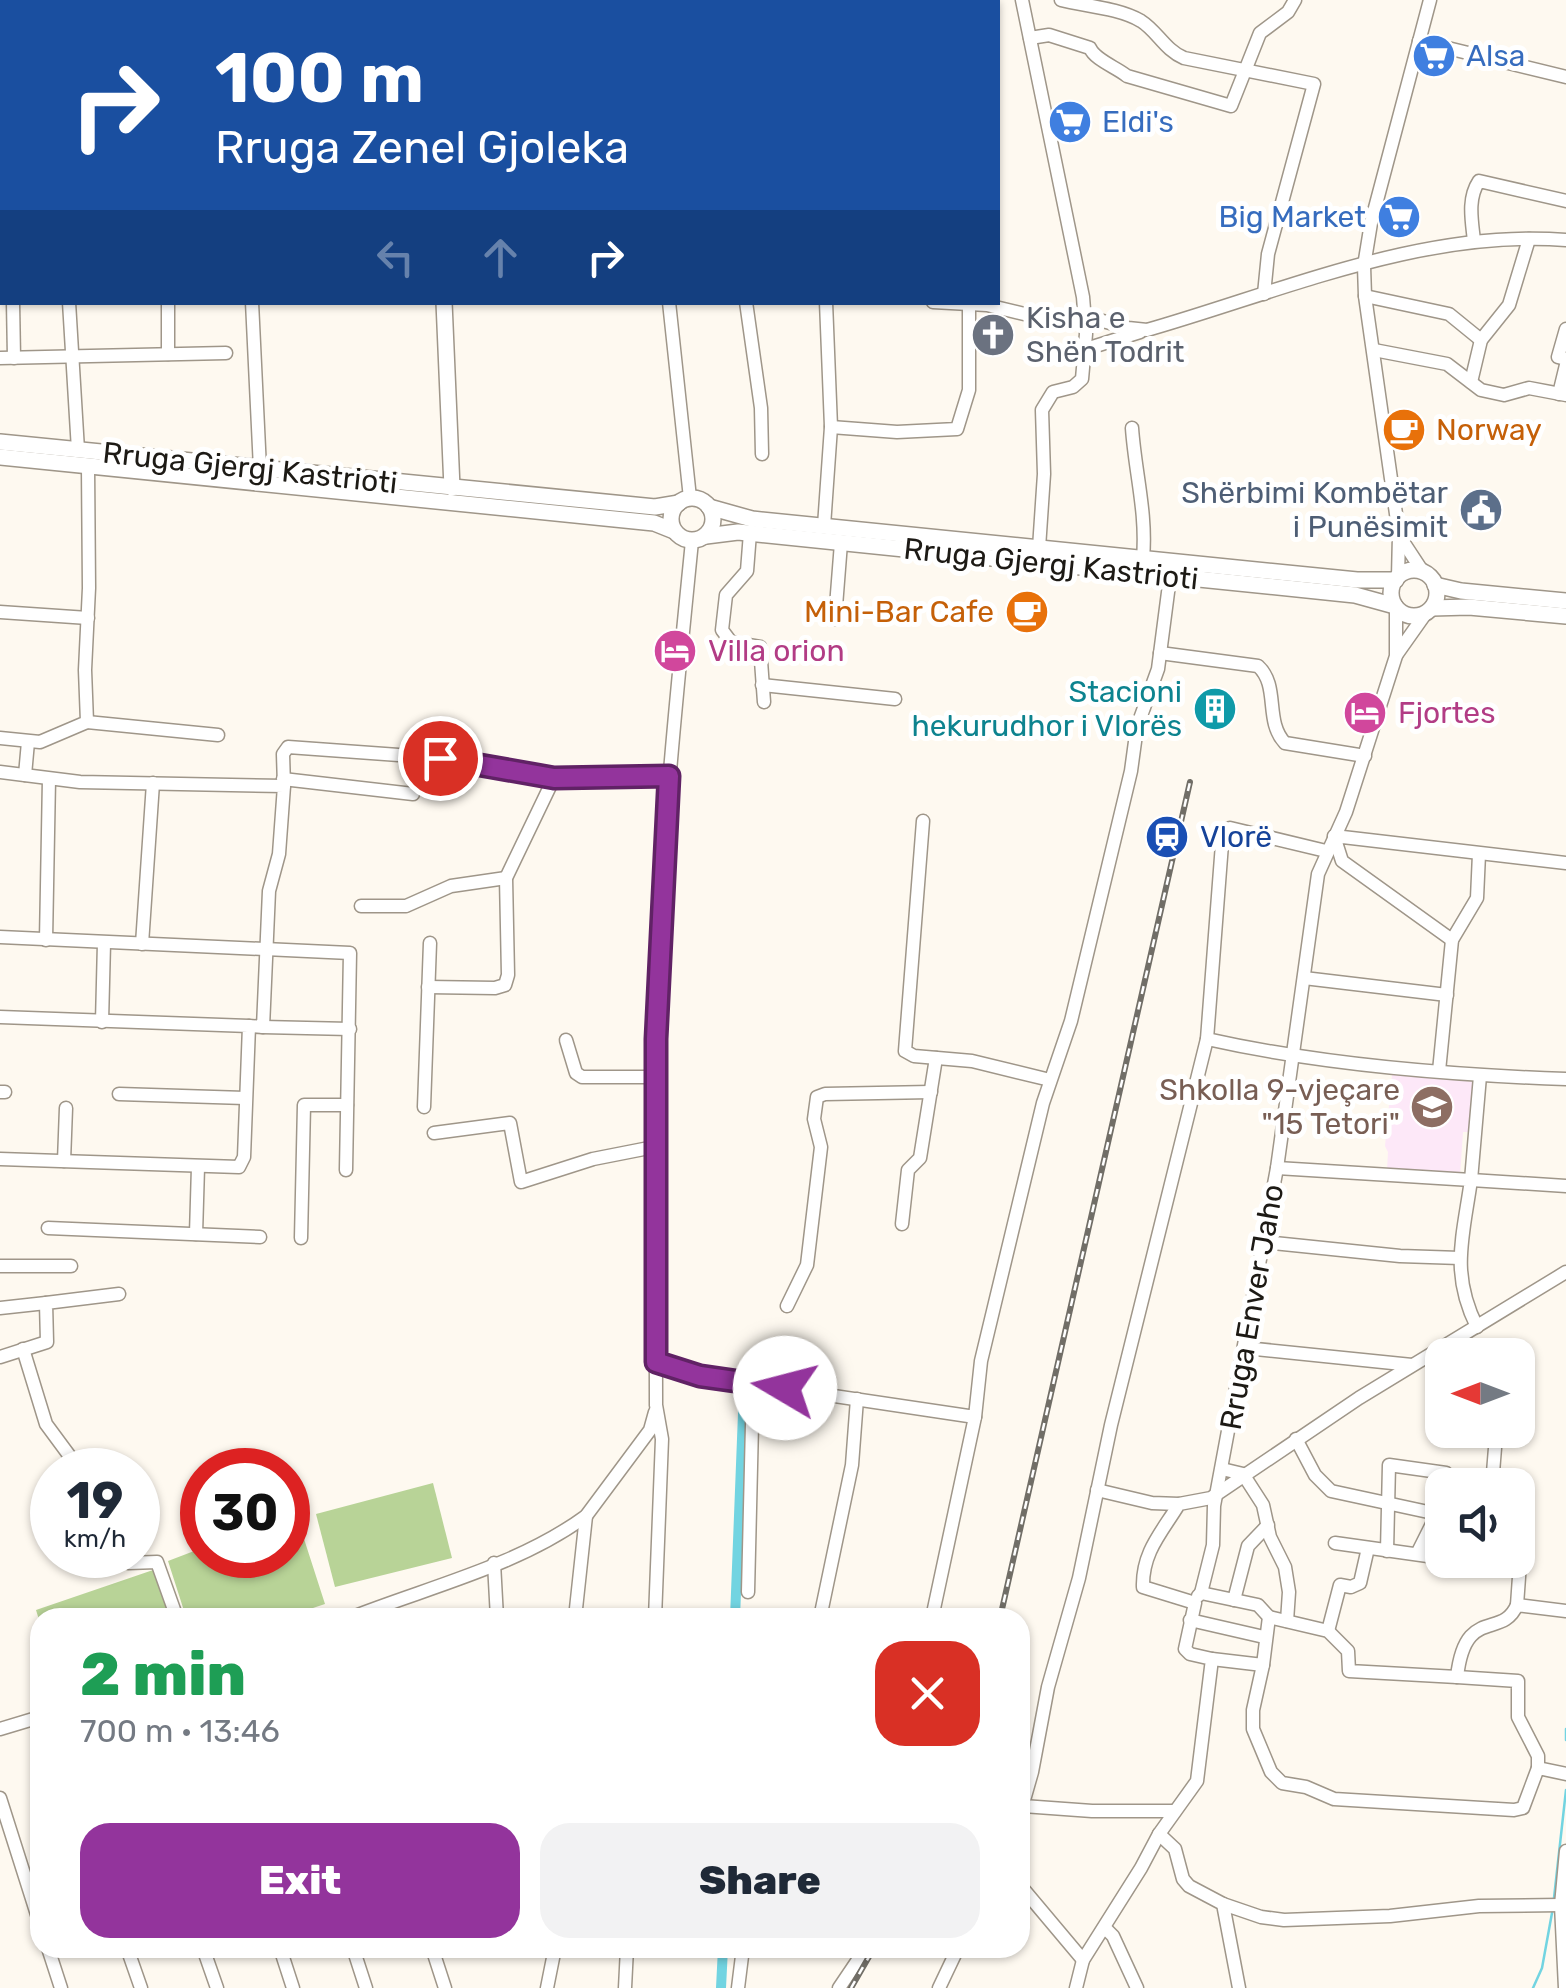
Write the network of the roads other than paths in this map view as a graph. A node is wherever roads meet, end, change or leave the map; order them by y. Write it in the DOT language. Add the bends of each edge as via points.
graph roads {
  1 [pos="339,0"];
  2 [pos="349,0"];
  3 [pos="1022,0"];
  4 [pos="1061,0"];
  5 [pos="1295,0"];
  6 [pos="1430,0"];
  7 [pos="1030,38"];
  8 [pos="1419,41"];
  9 [pos="1244,70"];
  10 [pos="1566,78"];
  11 [pos="1566,202"];
  12 [pos="1529,239"];
  13 [pos="1566,240"];
  14 [pos="1474,242"];
  15 [pos="1364,266"];
  16 [pos="1264,294"];
  17 [pos="1365,296"];
  18 [pos="13,305"];
  19 [pos="70,305"];
  20 [pos="168,305"];
  21 [pos="252,305"];
  22 [pos="444,305"];
  23 [pos="669,305"];
  24 [pos="746,305"];
  25 [pos="826,305"];
  26 [pos="969,305"];
  27 [pos="990,305"];
  28 [pos="1086,317"];
  29 [pos="1566,329"];
  30 [pos="1147,330"];
  31 [pos="1481,340"];
  32 [pos="1086,348"];
  33 [pos="1374,350"];
  34 [pos="226,353"];
  35 [pos="168,354"];
  36 [pos="7,358"];
  37 [pos="73,358"];
  38 [pos="1566,362"];
  39 [pos="1471,382"];
  40 [pos="1562,395"];
  41 [pos="831,428"];
  42 [pos="1132,428"];
  43 [pos="0,442"];
  44 [pos="78,450"];
  45 [pos="762,454"];
  46 [pos="0,458"];
  47 [pos="88,467"];
  48 [pos="260,468"];
  49 [pos="452,488"];
  50 [pos="685,500"];
  51 [pos="709,507"];
  52 [pos="824,526"];
  53 [pos="674,531"];
  54 [pos="750,533"];
  55 [pos="1399,535"];
  56 [pos="699,538"];
  57 [pos="842,543"];
  58 [pos="1039,548"];
  59 [pos="1143,558"];
  60 [pos="1423,572"];
  61 [pos="1170,577"];
  62 [pos="1397,578"];
  63 [pos="1435,585"];
  64 [pos="1566,601"];
  65 [pos="1395,607"];
  66 [pos="1429,611"];
  67 [pos="0,612"];
  68 [pos="1566,616"];
  69 [pos="88,618"];
  70 [pos="835,618"];
  71 [pos="1160,653"];
  72 [pos="1396,656"];
  73 [pos="762,685"];
  74 [pos="894,699"];
  75 [pos="764,702"];
  76 [pos="88,722"];
  77 [pos="218,735"];
  78 [pos="0,738"];
  79 [pos="28,742"];
  80 [pos="1365,756"];
  81 [pos="0,772"];
  82 [pos="25,775"];
  83 [pos="669,776"];
  84 [pos="554,778"];
  85 [pos="48,779"];
  86 [pos="153,783"];
  87 [pos="284,783"];
  88 [pos="413,794"];
  89 [pos="922,821"];
  90 [pos="1334,836"];
  91 [pos="1326,852"];
  92 [pos="1478,854"];
  93 [pos="1566,863"];
  94 [pos="506,878"];
  95 [pos="361,906"];
  96 [pos="0,937"];
  97 [pos="46,940"];
  98 [pos="1452,940"];
  99 [pos="104,943"];
  100 [pos="430,943"];
  101 [pos="142,944"];
  102 [pos="265,951"];
  103 [pos="1304,978"];
  104 [pos="428,987"];
  105 [pos="1447,995"];
  106 [pos="0,1017"];
  107 [pos="102,1022"];
  108 [pos="256,1026"];
  109 [pos="350,1029"];
  110 [pos="566,1040"];
  111 [pos="1207,1040"];
  112 [pos="1294,1056"];
  113 [pos="936,1058"];
  114 [pos="1439,1071"];
  115 [pos="1480,1076"];
  116 [pos="655,1077"];
  117 [pos="1566,1078"];
  118 [pos="1050,1080"];
  119 [pos="931,1092"];
  120 [pos="119,1094"];
  121 [pos="245,1098"];
  122 [pos="348,1105"];
  123 [pos="424,1107"];
  124 [pos="66,1108"];
  125 [pos="434,1133"];
  126 [pos="654,1147"];
  127 [pos="0,1160"];
  128 [pos="64,1161"];
  129 [pos="198,1168"];
  130 [pos="1277,1168"];
  131 [pos="346,1170"];
  132 [pos="1471,1180"];
  133 [pos="1566,1186"];
  134 [pos="902,1224"];
  135 [pos="48,1228"];
  136 [pos="196,1234"];
  137 [pos="260,1237"];
  138 [pos="300,1238"];
  139 [pos="1264,1242"];
  140 [pos="1460,1258"];
  141 [pos="0,1266"];
  142 [pos="72,1266"];
  143 [pos="1566,1272"];
  144 [pos="119,1294"];
  145 [pos="46,1303"];
  146 [pos="787,1306"];
  147 [pos="0,1308"];
  148 [pos="1477,1327"];
  149 [pos="1246,1348"];
  150 [pos="0,1357"];
  151 [pos="25,1358"];
  152 [pos="656,1362"];
  153 [pos="1412,1365"];
  154 [pos="753,1383"];
  155 [pos="857,1399"];
  156 [pos="656,1405"];
  157 [pos="975,1417"];
  158 [pos="1296,1439"];
  159 [pos="64,1448"];
  160 [pos="1495,1448"];
  161 [pos="1493,1468"];
  162 [pos="1222,1469"];
  163 [pos="1425,1470"];
  164 [pos="1243,1474"];
  165 [pos="1097,1490"];
  166 [pos="1218,1494"];
  167 [pos="1389,1502"];
  168 [pos="1179,1504"];
  169 [pos="1425,1511"];
  170 [pos="586,1516"];
  171 [pos="1268,1525"];
  172 [pos="1425,1540"];
  173 [pos="1336,1542"];
  174 [pos="1368,1548"];
  175 [pos="1386,1550"];
  176 [pos="1417,1554"];
  177 [pos="1425,1555"];
  178 [pos="494,1563"];
  179 [pos="160,1568"];
  180 [pos="1519,1578"];
  181 [pos="748,1592"];
  182 [pos="1198,1598"];
  183 [pos="1234,1600"];
  184 [pos="1517,1605"];
  185 [pos="174,1608"];
  186 [pos="376,1608"];
  187 [pos="496,1608"];
  188 [pos="576,1608"];
  189 [pos="655,1608"];
  190 [pos="822,1608"];
  191 [pos="934,1608"];
  192 [pos="1566,1611"];
  193 [pos="1269,1616"];
  194 [pos="1190,1620"];
  195 [pos="1287,1621"];
  196 [pos="1328,1631"];
  197 [pos="1264,1637"];
  198 [pos="1212,1659"];
  199 [pos="1263,1665"];
  200 [pos="1458,1678"];
  201 [pos="30,1720"];
  202 [pos="0,1729"];
  203 [pos="1538,1768"];
  204 [pos="1566,1774"];
  205 [pos="1030,1779"];
  206 [pos="0,1798"];
  207 [pos="1030,1810"];
  208 [pos="1175,1812"];
  209 [pos="1159,1834"];
  210 [pos="1566,1852"];
  211 [pos="30,1892"];
  212 [pos="1030,1897"];
  213 [pos="1223,1904"];
  214 [pos="1560,1905"];
  215 [pos="1104,1928"];
  216 [pos="51,1958"];
  217 [pos="130,1958"];
  218 [pos="206,1958"];
  219 [pos="283,1958"];
  220 [pos="356,1958"];
  221 [pos="435,1958"];
  222 [pos="553,1958"];
  223 [pos="626,1958"];
  224 [pos="742,1958"];
  225 [pos="859,1958"];
  226 [pos="953,1958"];
  227 [pos="1083,1960"];
  228 [pos="61,1988"];
  229 [pos="141,1988"];
  230 [pos="216,1988"];
  231 [pos="293,1988"];
  232 [pos="366,1988"];
  233 [pos="445,1988"];
  234 [pos="547,1988"];
  235 [pos="625,1988"];
  236 [pos="738,1988"];
  237 [pos="838,1988"];
  238 [pos="939,1988"];
  239 [pos="1076,1988"];
  240 [pos="1137,1988"];
  241 [pos="1239,1988"];
  242 [pos="1565,1988"];
  1 -- 2 [label="main road"];
  3 -- 7 [label="street"];
  4 -- 9 [label="street" via="1132,17 1184,58"];
  5 -- 9 [label="street" via="1260,33"];
  6 -- 8 [label="street"];
  7 -- 9 [label="street" via="1049,35 1090,48 1128,76 1226,106 1235,103"];
  7 -- 28 [label="street"];
  8 -- 10 [label="street"];
  8 -- 15 [label="street"];
  9 -- 16 [label="street" via="1314,84 1265,266"];
  11 -- 14 [label="street" via="1479,182 1471,199"];
  12 -- 13 [label="street"];
  12 -- 14 [label="street"];
  12 -- 31 [label="street" via="1509,305"];
  14 -- 15 [label="street"];
  15 -- 16 [label="street"];
  15 -- 17 [label="street"];
  16 -- 30 [label="street"];
  17 -- 31 [label="street" via="1449,314"];
  17 -- 33 [label="street"];
  18 -- 36 [label="street"];
  19 -- 37 [label="street"];
  20 -- 35 [label="street"];
  21 -- 48 [label="street"];
  22 -- 49 [label="main road"];
  23 -- 50 [label="street"];
  24 -- 45 [label="street"];
  25 -- 41 [label="street"];
  26 -- 41 [label="street" via="969,390 957,429"];
  27 -- 28 [label="street" via="1041,318"];
  28 -- 30 [label="street"];
  28 -- 32 [label="street"];
  29 -- 38 [label="street" via="1558,358"];
  30 -- 32 [label="street"];
  31 -- 39 [label="street"];
  32 -- 58 [label="street" via="1079,384 1053,392 1042,410"];
  33 -- 39 [label="street" via="1447,364"];
  33 -- 55 [label="street"];
  34 -- 35 [label="street"];
  35 -- 37 [label="street"];
  36 -- 37 [label="street"];
  37 -- 44 [label="street"];
  38 -- 40 [label="street"];
  39 -- 40 [label="street" via="1504,395 1528,388"];
  41 -- 52 [label="street"];
  42 -- 59 [label="street" via="1145,519"];
  43 -- 44 [label="main road, Rruga Gjergj Kastrioti"];
  44 -- 48 [label="main road, Rruga Gjergj Kastrioti"];
  46 -- 47 [label="main road, Rruga Gjergj Kastrioti"];
  47 -- 53 [label="main road, Rruga Gjergj Kastrioti" via="654,523"];
  47 -- 69 [label="street"];
  48 -- 49 [label="main road, Rruga Gjergj Kastrioti"];
  49 -- 50 [label="main road, Rruga Gjergj Kastrioti" via="656,507"];
  50 -- 51 [label="main road"];
  50 -- 53 [label="main road" via="672,513"];
  51 -- 52 [label="main road, Rruga Gjergj Kastrioti"];
  51 -- 56 [label="main road" via="713,522"];
  52 -- 58 [label="main road, Rruga Gjergj Kastrioti"];
  53 -- 56 [label="main road"];
  54 -- 56 [label="main road, Rruga Gjergj Kastrioti"];
  54 -- 57 [label="main road, Rruga Gjergj Kastrioti"];
  54 -- 73 [label="street" via="746,571 726,595 722,630 731,642 760,647"];
  55 -- 60 [label="street"];
  55 -- 62 [label="street"];
  56 -- 83 [label="street"];
  57 -- 61 [label="main road, Rruga Gjergj Kastrioti"];
  57 -- 70 [label="street"];
  58 -- 59 [label="main road, Rruga Gjergj Kastrioti"];
  59 -- 62 [label="main road, Rruga Gjergj Kastrioti" via="1357,580"];
  60 -- 62 [label="main road"];
  60 -- 63 [label="main road"];
  61 -- 65 [label="main road, Rruga Gjergj Kastrioti" via="1355,595"];
  61 -- 71 [label="street"];
  62 -- 65 [label="main road"];
  63 -- 64 [label="main road"];
  63 -- 66 [label="main road"];
  65 -- 66 [label="main road" via="1410,616"];
  65 -- 72 [label="street"];
  66 -- 68 [label="main road" via="1469,607"];
  66 -- 72 [label="street"];
  67 -- 69 [label="street"];
  69 -- 76 [label="street"];
  71 -- 80 [label="street" via="1258,666 1285,744"];
  71 -- 118 [label="street" via="1137,727 1072,1021"];
  72 -- 80 [label="street, Rruga Enver Jaho"];
  73 -- 74 [label="street"];
  73 -- 75 [label="street"];
  76 -- 77 [label="street"];
  76 -- 79 [label="street"];
  78 -- 79 [label="street"];
  79 -- 82 [label="street"];
  80 -- 90 [label="street, Rruga Enver Jaho"];
  81 -- 82 [label="street"];
  82 -- 85 [label="street"];
  83 -- 84 [label="street"];
  83 -- 116 [label="street"];
  84 -- 87 [label="street" via="440,758 288,747"];
  84 -- 94 [label="street"];
  85 -- 86 [label="street"];
  85 -- 97 [label="street"];
  86 -- 87 [label="street"];
  86 -- 101 [label="street"];
  87 -- 88 [label="street"];
  87 -- 102 [label="street"];
  89 -- 113 [label="street" via="905,1052"];
  90 -- 91 [label="street, Rruga Enver Jaho"];
  90 -- 92 [label="street"];
  90 -- 98 [label="street" via="1342,861"];
  91 -- 103 [label="street, Rruga Enver Jaho"];
  91 -- 111 [label="street" via="1223,831"];
  92 -- 93 [label="street"];
  92 -- 98 [label="street" via="1477,898"];
  94 -- 95 [label="street" via="451,886 406,906"];
  94 -- 104 [label="street" via="505,985"];
  96 -- 97 [label="street"];
  97 -- 99 [label="street"];
  98 -- 105 [label="street"];
  99 -- 101 [label="street"];
  99 -- 107 [label="street"];
  100 -- 104 [label="street"];
  101 -- 102 [label="street"];
  102 -- 108 [label="street"];
  102 -- 109 [label="street" via="350,953"];
  103 -- 105 [label="street"];
  103 -- 112 [label="street, Rruga Enver Jaho"];
  104 -- 123 [label="street"];
  105 -- 114 [label="street"];
  106 -- 107 [label="street"];
  107 -- 108 [label="street"];
  108 -- 109 [label="street"];
  108 -- 121 [label="street"];
  109 -- 122 [label="street"];
  110 -- 116 [label="street" via="582,1077"];
  111 -- 112 [label="street"];
  111 -- 165 [label="street"];
  112 -- 114 [label="street"];
  112 -- 130 [label="street, Rruga Enver Jaho"];
  113 -- 118 [label="street"];
  113 -- 119 [label="street"];
  114 -- 115 [label="street"];
  115 -- 117 [label="street"];
  115 -- 132 [label="street"];
  116 -- 126 [label="street"];
  118 -- 157 [label="street" via="982,1361"];
  119 -- 134 [label="street" via="920,1158 908,1170"];
  119 -- 146 [label="street" via="817,1097 821,1148 808,1266"];
  120 -- 121 [label="street"];
  121 -- 129 [label="street" via="243,1163"];
  122 -- 131 [label="street"];
  122 -- 138 [label="street" via="304,1104"];
  124 -- 128 [label="street"];
  125 -- 126 [label="street" via="510,1123 521,1182"];
  126 -- 152 [label="street"];
  127 -- 128 [label="street"];
  128 -- 129 [label="street"];
  129 -- 136 [label="street"];
  130 -- 132 [label="street"];
  130 -- 139 [label="street, Rruga Enver Jaho"];
  132 -- 133 [label="street"];
  132 -- 140 [label="street"];
  135 -- 136 [label="street"];
  136 -- 137 [label="street"];
  139 -- 140 [label="street"];
  139 -- 149 [label="street, Rruga Enver Jaho"];
  140 -- 148 [label="street" via="1461,1288"];
  141 -- 142 [label="street"];
  143 -- 148 [label="street"];
  144 -- 145 [label="street"];
  145 -- 147 [label="street"];
  145 -- 151 [label="street" via="47,1342"];
  148 -- 153 [label="street"];
  149 -- 153 [label="street"];
  149 -- 162 [label="street, Rruga Enver Jaho"];
  150 -- 151 [label="street"];
  151 -- 159 [label="street" via="46,1424"];
  152 -- 154 [label="street"];
  152 -- 156 [label="street"];
  153 -- 158 [label="street"];
  154 -- 155 [label="street"];
  154 -- 181 [label="street"];
  155 -- 157 [label="street"];
  155 -- 190 [label="street" via="852,1464"];
  156 -- 170 [label="street" via="650,1430"];
  156 -- 189 [label="street" via="662,1438"];
  157 -- 191 [label="street"];
  158 -- 164 [label="street"];
  158 -- 167 [label="street" via="1322,1486"];
  160 -- 161 [label="street"];
  162 -- 164 [label="street"];
  162 -- 166 [label="street, Rruga Enver Jaho"];
  163 -- 167 [label="street" via="1389,1465"];
  164 -- 166 [label="street"];
  164 -- 171 [label="street"];
  165 -- 168 [label="street"];
  165 -- 205 [label="street"];
  166 -- 168 [label="street"];
  166 -- 182 [label="street, Rruga Enver Jaho"];
  167 -- 169 [label="street"];
  167 -- 175 [label="street"];
  168 -- 182 [label="street" via="1152,1546 1143,1587"];
  170 -- 178 [label="street"];
  170 -- 188 [label="street"];
  171 -- 183 [label="street" via="1248,1546"];
  171 -- 195 [label="street" via="1288,1579"];
  172 -- 176 [label="street"];
  173 -- 174 [label="street"];
  174 -- 175 [label="street"];
  174 -- 196 [label="street" via="1360,1583 1340,1584"];
  175 -- 176 [label="street"];
  176 -- 177 [label="street"];
  178 -- 186 [label="street"];
  178 -- 187 [label="street"];
  179 -- 185 [label="street"];
  180 -- 184 [label="street"];
  182 -- 183 [label="street"];
  182 -- 194 [label="street, Rruga Enver Jaho"];
  183 -- 193 [label="street" via="1262,1607"];
  184 -- 192 [label="street"];
  184 -- 200 [label="street" via="1510,1616 1470,1635"];
  193 -- 195 [label="street"];
  193 -- 197 [label="street"];
  194 -- 197 [label="street"];
  194 -- 198 [label="street" via="1186,1652"];
  195 -- 196 [label="street"];
  196 -- 200 [label="street" via="1346,1646 1349,1671"];
  197 -- 199 [label="street"];
  198 -- 199 [label="street"];
  198 -- 208 [label="street" via="1199,1774"];
  199 -- 203 [label="street" via="1253,1729 1282,1783 1334,1799 1514,1810 1526,1803"];
  200 -- 203 [label="street" via="1518,1681 1518,1716"];
  201 -- 202 [label="street"];
  203 -- 204 [label="street"];
  206 -- 211 [label="street"];
  207 -- 208 [label="street"];
  208 -- 209 [label="street"];
  209 -- 213 [label="street" via="1175,1849 1188,1886"];
  209 -- 215 [label="street"];
  210 -- 214 [label="street"];
  212 -- 227 [label="street"];
  213 -- 214 [label="street" via="1284,1920"];
  213 -- 241 [label="street"];
  214 -- 242 [label="street"];
  215 -- 227 [label="street"];
  215 -- 240 [label="street"];
  216 -- 228 [label="street"];
  217 -- 229 [label="street"];
  218 -- 230 [label="street"];
  219 -- 231 [label="street"];
  220 -- 232 [label="street"];
  221 -- 233 [label="street"];
  222 -- 234 [label="street"];
  223 -- 235 [label="street"];
  224 -- 236 [label="street"];
  225 -- 237 [label="street"];
  226 -- 238 [label="street"];
  227 -- 239 [label="street"];
}
